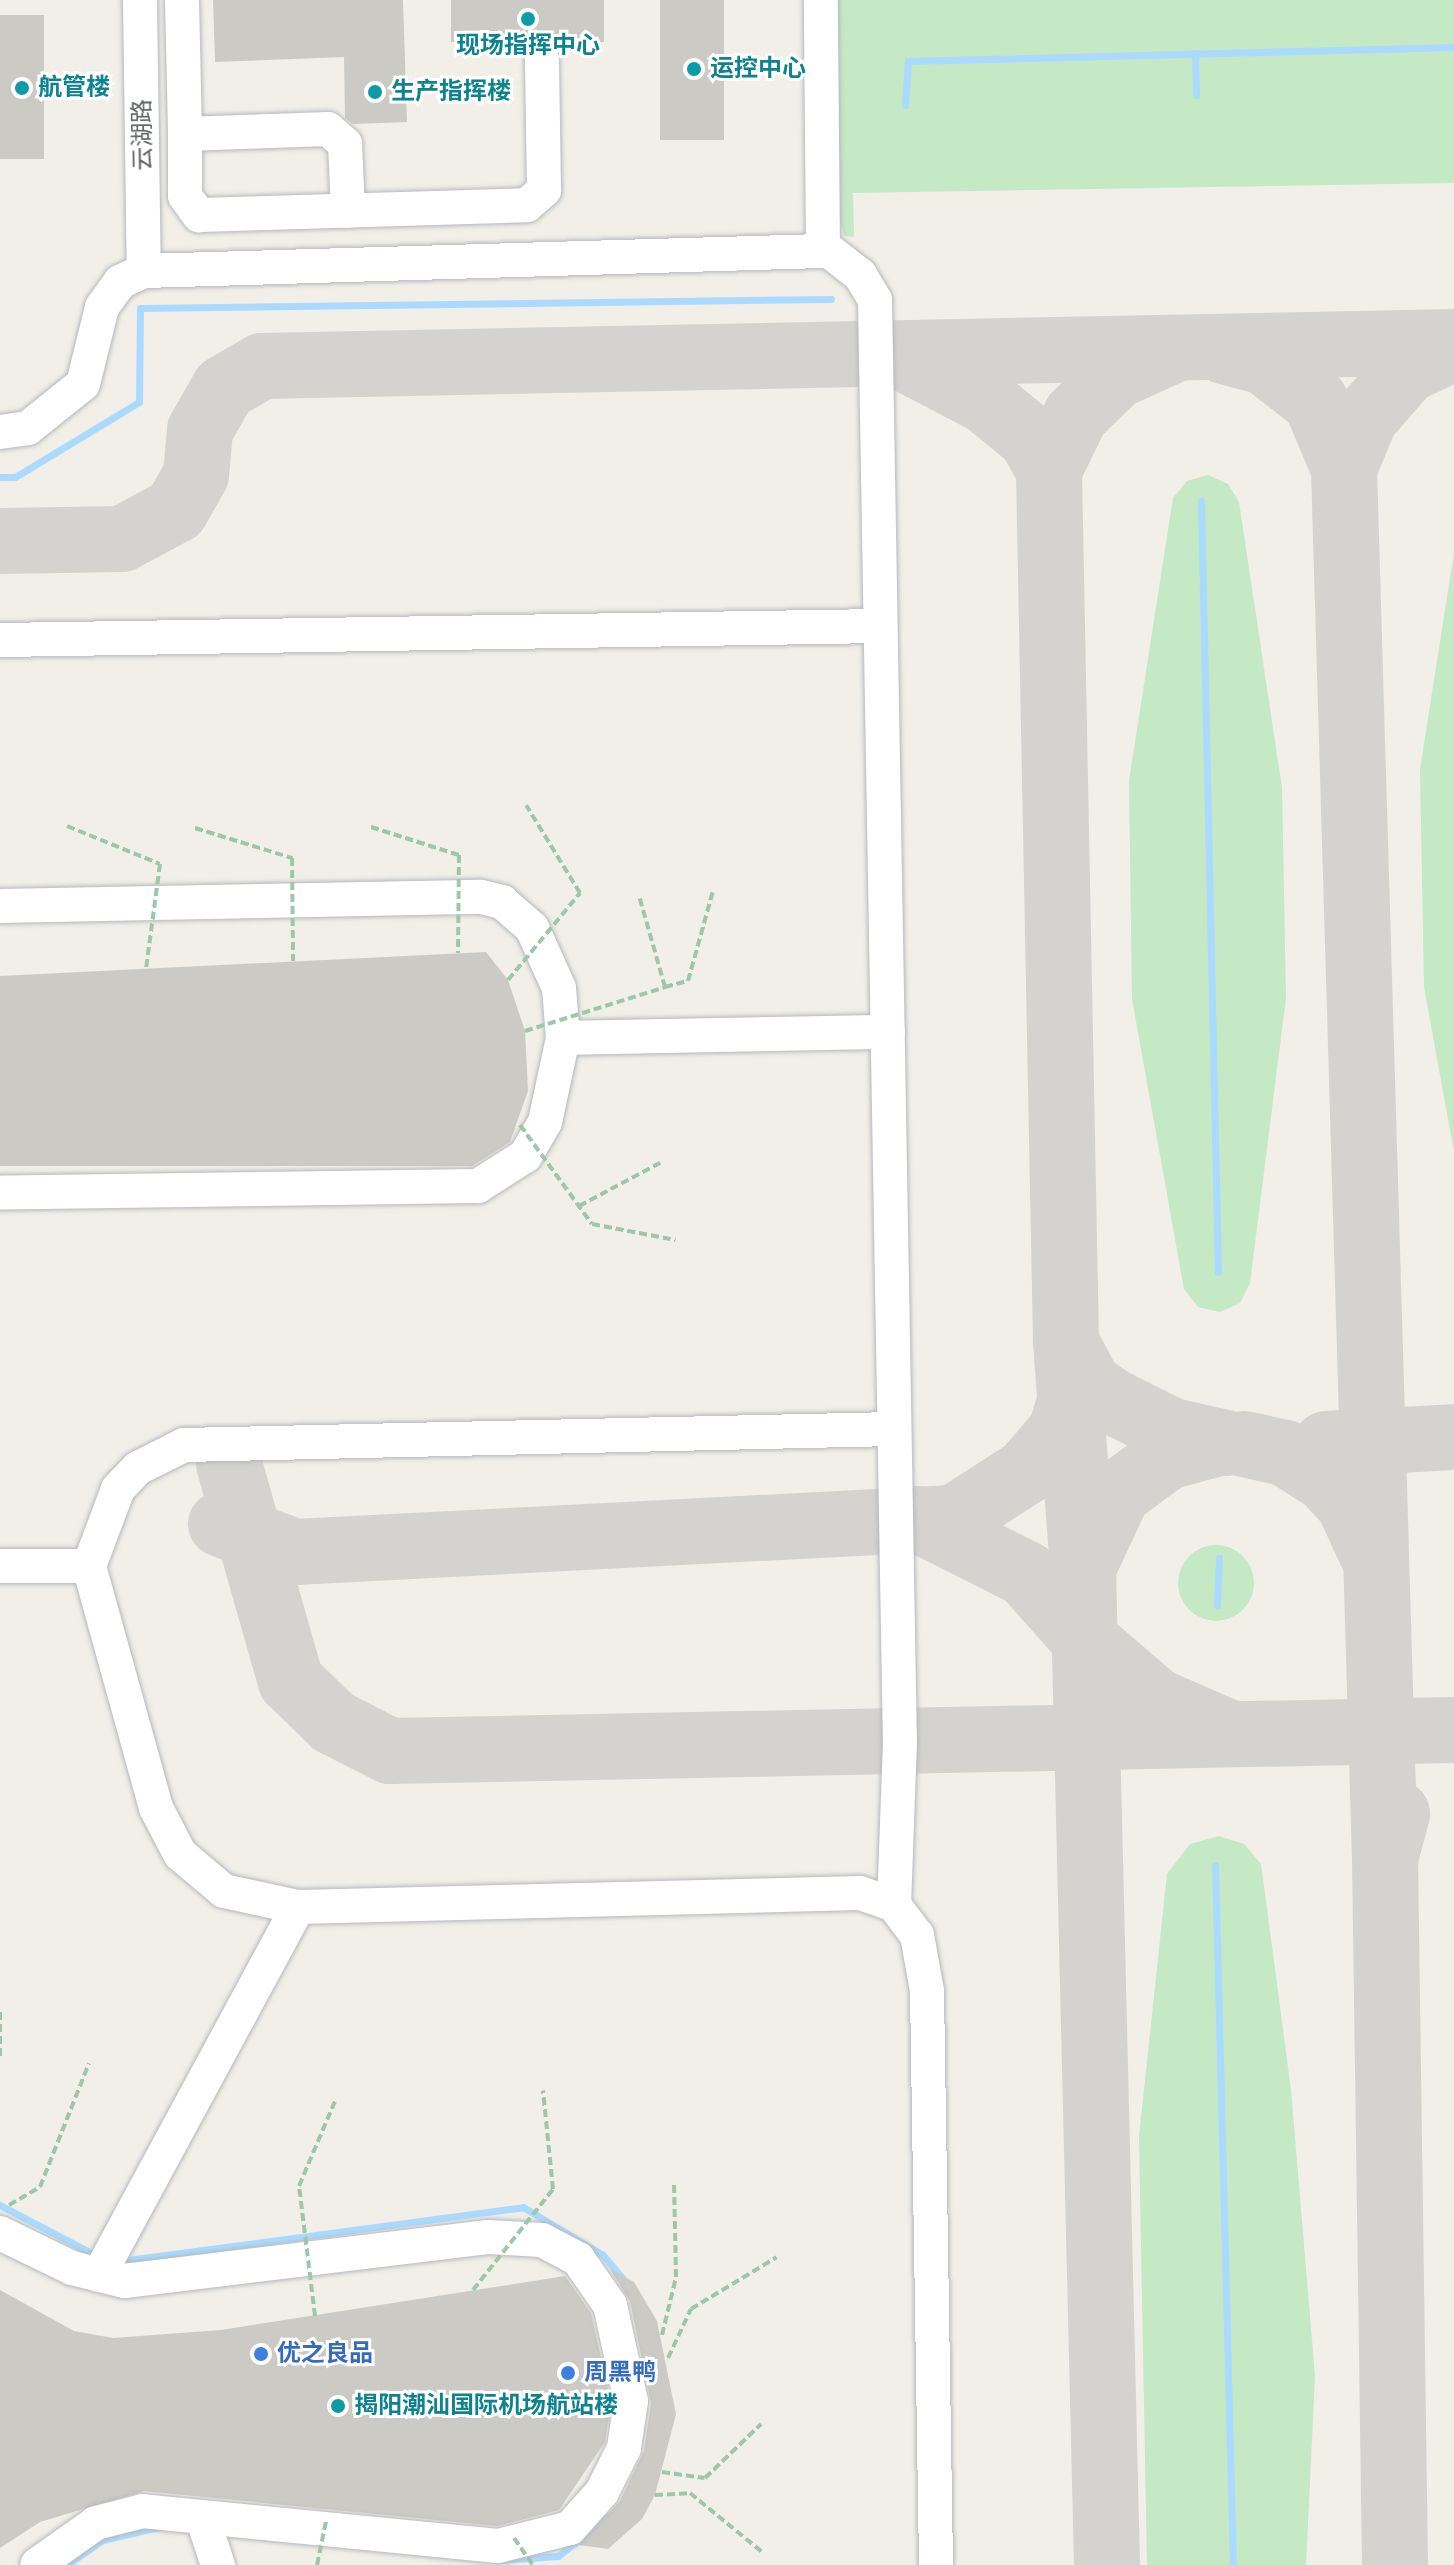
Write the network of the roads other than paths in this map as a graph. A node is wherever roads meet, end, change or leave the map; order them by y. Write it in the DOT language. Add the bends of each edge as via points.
graph roads {
  1 [pos="140,0"];
  2 [pos="182,0"];
  3 [pos="821,0"];
  4 [pos="542,59"];
  5 [pos="185,134"];
  6 [pos="348,211"];
  7 [pos="824,247"];
  8 [pos="144,271"];
  9 [pos="0,432"];
  10 [pos="878,626"];
  11 [pos="0,640"];
  12 [pos="0,906"];
  13 [pos="888,1032"];
  14 [pos="563,1038"];
  15 [pos="0,1193"];
  16 [pos="894,1429"];
  17 [pos="0,1566"];
  18 [pos="89,1566"];
  19 [pos="894,1905"];
  20 [pos="298,1907"];
  21 [pos="0,2233"];
  22 [pos="99,2275"];
  23 [pos="202,2517"];
  24 [pos="37,2565"];
  25 [pos="218,2565"];
  26 [pos="936,2565"];
  1 -- 8 [label="lane, 云湖路"];
  2 -- 5 [label="lane"];
  3 -- 7 [label="lane"];
  4 -- 6 [label="lane" via="544,190 527,205"];
  5 -- 6 [label="lane" via="328,129 345,144"];
  5 -- 6 [label="lane" via="185,196 199,215"];
  7 -- 8 [label="lane"];
  7 -- 10 [label="lane" via="860,275 875,300"];
  8 -- 9 [label="lane" via="120,282 102,307 83,384 28,428"];
  10 -- 11 [label="lane"];
  10 -- 13 [label="lane"];
  12 -- 14 [label="lane" via="481,897 502,902 532,928 559,988"];
  13 -- 14 [label="lane"];
  13 -- 16 [label="lane"];
  14 -- 15 [label="lane" via="545,1122 525,1156 478,1186"];
  16 -- 18 [label="lane" via="184,1445 138,1468 118,1489"];
  16 -- 19 [label="lane" via="901,1831"];
  17 -- 18 [label="lane"];
  18 -- 20 [label="lane" via="168,1835 202,1877 224,1891"];
  19 -- 20 [label="lane" via="860,1893"];
  19 -- 26 [label="lane" via="917,1935 927,1991"];
  20 -- 22 [label="lane"];
  21 -- 22 [label="lane"];
  22 -- 23 [label="lane" via="124,2281 488,2237 542,2240 578,2259 610,2305 631,2401 624,2448 602,2492 570,2528 498,2546"];
  23 -- 24 [label="lane" via="143,2511 96,2523"];
  23 -- 25 [label="lane"];
}
